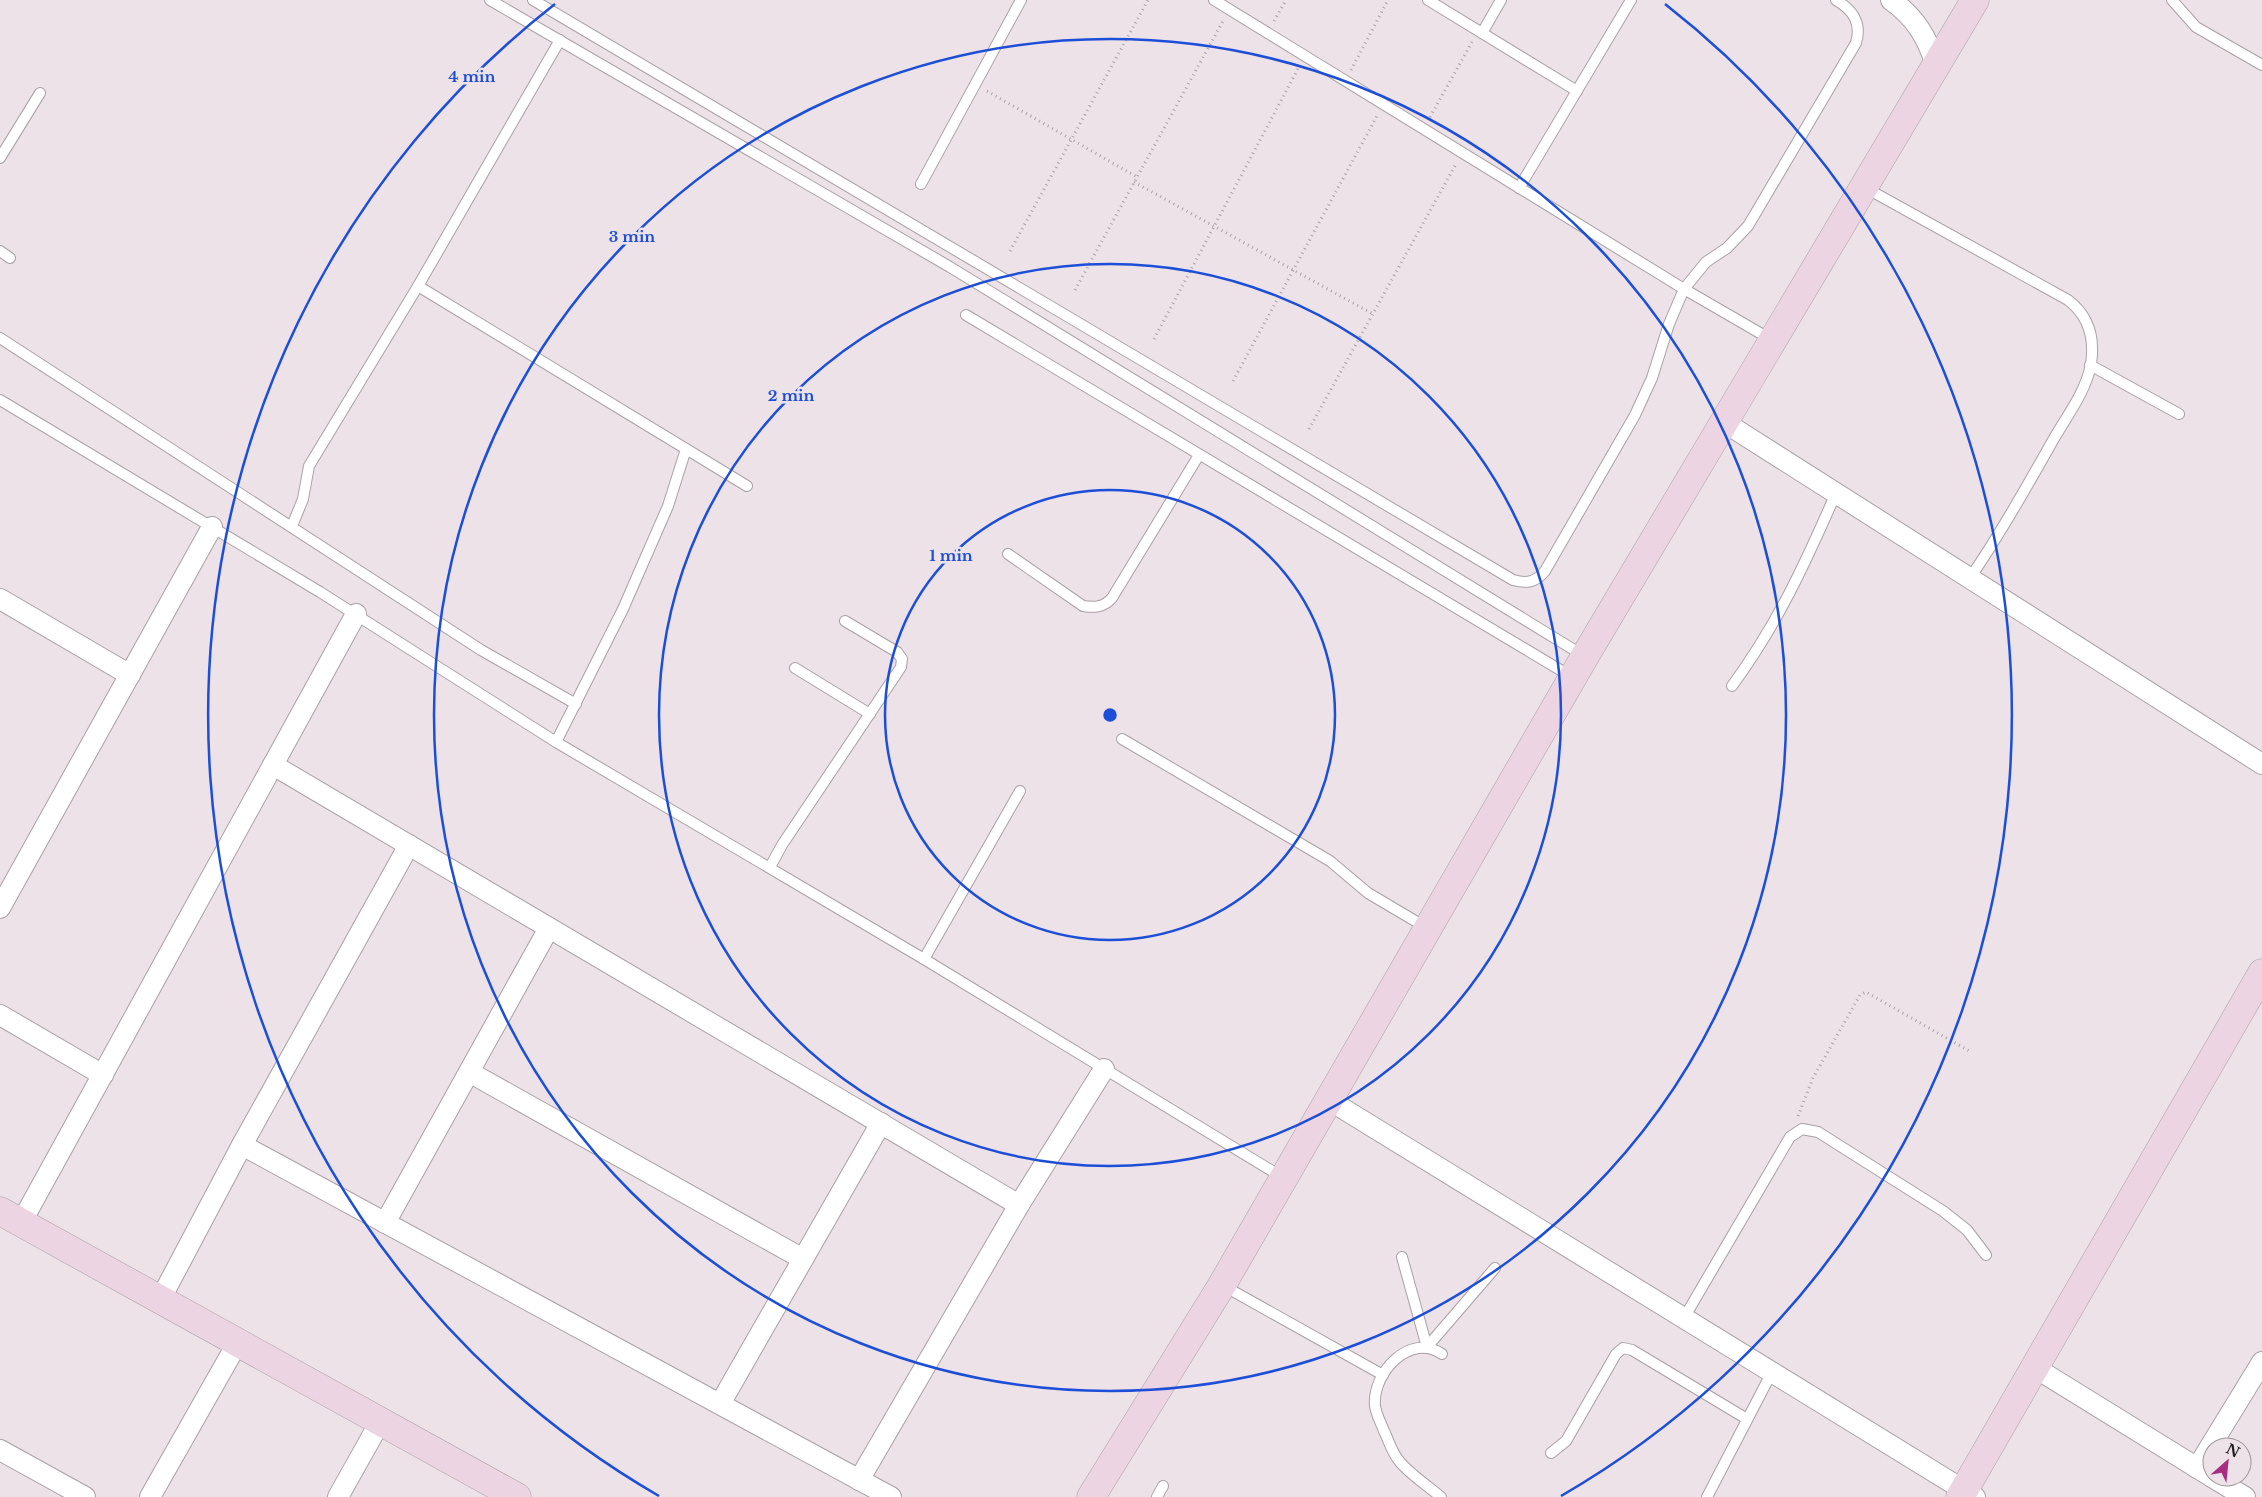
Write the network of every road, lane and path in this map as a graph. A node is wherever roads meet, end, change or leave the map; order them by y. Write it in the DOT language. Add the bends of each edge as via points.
graph roads {
  1 [pos="490,0"];
  2 [pos="533,0"];
  3 [pos="1021,0"];
  4 [pos="1148,0"];
  5 [pos="1214,0"];
  6 [pos="1286,0"];
  7 [pos="1388,0"];
  8 [pos="1428,0"];
  9 [pos="1501,0"];
  10 [pos="1631,0"];
  11 [pos="1836,0"];
  12 [pos="1891,0"];
  13 [pos="1974,0"];
  14 [pos="2172,0"];
  15 [pos="1229,9"];
  16 [pos="1480,32"];
  17 [pos="1267,33"];
  18 [pos="560,40"];
  19 [pos="1305,56"];
  20 [pos="2262,65"];
  21 [pos="1936,66"];
  22 [pos="1345,80"];
  23 [pos="976,84"];
  24 [pos="1577,91"];
  25 [pos="40,93"];
  26 [pos="1384,104"];
  27 [pos="1424,129"];
  28 [pos="1071,139"];
  29 [pos="1462,152"];
  30 [pos="0,158"];
  31 [pos="1137,177"];
  32 [pos="1134,182"];
  33 [pos="921,184"];
  34 [pos="1864,187"];
  35 [pos="1520,188"];
  36 [pos="1214,227"];
  37 [pos="0,251"];
  38 [pos="1010,251"];
  39 [pos="10,258"];
  40 [pos="1293,270"];
  41 [pos="418,286"];
  42 [pos="1684,289"];
  43 [pos="1075,290"];
  44 [pos="1373,314"];
  45 [pos="966,315"];
  46 [pos="0,338"];
  47 [pos="1154,338"];
  48 [pos="1772,341"];
  49 [pos="2090,365"];
  50 [pos="1233,381"];
  51 [pos="0,400"];
  52 [pos="2179,414"];
  53 [pos="1724,422"];
  54 [pos="1309,429"];
  55 [pos="686,449"];
  56 [pos="1199,455"];
  57 [pos="747,486"];
  58 [pos="1836,493"];
  59 [pos="292,526"];
  60 [pos="212,527"];
  61 [pos="1008,554"];
  62 [pos="1970,578"];
  63 [pos="0,599"];
  64 [pos="356,614"];
  65 [pos="845,621"];
  66 [pos="1579,667"];
  67 [pos="795,668"];
  68 [pos="130,675"];
  69 [pos="1732,686"];
  70 [pos="576,704"];
  71 [pos="870,714"];
  72 [pos="1122,739"];
  73 [pos="556,742"];
  74 [pos="2262,764"];
  75 [pos="273,765"];
  76 [pos="1020,791"];
  77 [pos="409,845"];
  78 [pos="770,867"];
  79 [pos="0,908"];
  80 [pos="549,928"];
  81 [pos="1428,929"];
  82 [pos="924,959"];
  83 [pos="2262,973"];
  84 [pos="0,1015"];
  85 [pos="1971,1052"];
  86 [pos="1104,1068"];
  87 [pos="469,1072"];
  88 [pos="103,1075"];
  89 [pos="1329,1100"];
  90 [pos="880,1123"];
  91 [pos="1794,1134"];
  92 [pos="242,1145"];
  93 [pos="1284,1178"];
  94 [pos="1019,1205"];
  95 [pos="11,1217"];
  96 [pos="385,1223"];
  97 [pos="1986,1255"];
  98 [pos="1402,1257"];
  99 [pos="802,1259"];
  100 [pos="1495,1268"];
  101 [pos="1222,1285"];
  102 [pos="160,1300"];
  103 [pos="1684,1318"];
  104 [pos="238,1342"];
  105 [pos="1427,1347"];
  106 [pos="1442,1354"];
  107 [pos="2262,1362"];
  108 [pos="2034,1367"];
  109 [pos="1772,1372"];
  110 [pos="1383,1375"];
  111 [pos="720,1404"];
  112 [pos="1747,1419"];
  113 [pos="380,1422"];
  114 [pos="2225,1437"];
  115 [pos="0,1450"];
  116 [pos="1551,1453"];
  117 [pos="2202,1471"];
  118 [pos="859,1480"];
  119 [pos="1163,1486"];
  120 [pos="2228,1487"];
  121 [pos="1966,1495"];
  122 [pos="85,1497"];
  123 [pos="150,1497"];
  124 [pos="338,1497"];
  125 [pos="517,1497"];
  126 [pos="891,1497"];
  127 [pos="1091,1497"];
  128 [pos="1157,1497"];
  129 [pos="1441,1497"];
  130 [pos="1707,1497"];
  131 [pos="2245,1497"];
  1 -- 18 [label="lane"];
  2 -- 42 [label="lane" via="1520,582 1534,581 1545,571 1635,415"];
  3 -- 23 [label="lane"];
  4 -- 28 [label="path"];
  5 -- 15 [label="lane"];
  6 -- 17 [label="path"];
  7 -- 22 [label="path"];
  8 -- 16 [label="lane"];
  9 -- 16 [label="lane"];
  10 -- 24 [label="lane"];
  11 -- 42 [label="lane" via="1854,16 1858,29 1856,43 1748,226 1697,272"];
  12 -- 21 [label="street" via="1918,26"];
  13 -- 21 [label="street"];
  14 -- 20 [label="lane" via="2196,27"];
  15 -- 17 [label="lane"];
  15 -- 31 [label="path"];
  16 -- 24 [label="lane"];
  16 -- 27 [label="path"];
  17 -- 19 [label="lane"];
  18 -- 41 [label="lane"];
  18 -- 66 [label="lane" via="950,267"];
  19 -- 22 [label="lane"];
  19 -- 36 [label="path"];
  21 -- 34 [label="street"];
  22 -- 26 [label="lane"];
  23 -- 28 [label="path"];
  23 -- 33 [label="lane"];
  24 -- 35 [label="lane"];
  25 -- 30 [label="lane"];
  26 -- 27 [label="lane"];
  26 -- 40 [label="path"];
  27 -- 29 [label="lane"];
  28 -- 31 [label="path"];
  28 -- 38 [label="path"];
  29 -- 35 [label="lane"];
  29 -- 44 [label="path"];
  31 -- 32 [label="path"];
  32 -- 36 [label="path"];
  32 -- 43 [label="path"];
  34 -- 48 [label="street"];
  34 -- 49 [label="lane" via="2075,306 2090,330"];
  35 -- 42 [label="lane"];
  36 -- 40 [label="path"];
  36 -- 47 [label="path"];
  37 -- 39 [label="lane"];
  40 -- 44 [label="path"];
  40 -- 50 [label="path"];
  41 -- 55 [label="lane"];
  41 -- 59 [label="lane" via="309,466 303,499"];
  42 -- 48 [label="lane"];
  44 -- 54 [label="path"];
  45 -- 56 [label="lane"];
  46 -- 59 [label="lane"];
  48 -- 53 [label="street"];
  49 -- 52 [label="lane"];
  49 -- 62 [label="lane" via="2078,397 1998,536"];
  51 -- 60 [label="lane"];
  53 -- 58 [label="street"];
  53 -- 66 [label="street"];
  55 -- 57 [label="lane"];
  55 -- 70 [label="lane" via="668,506 623,609"];
  56 -- 61 [label="lane" via="1107,603 1084,606"];
  56 -- 66 [label="lane"];
  58 -- 62 [label="street"];
  58 -- 69 [label="lane" via="1785,604"];
  59 -- 70 [label="lane" via="481,650"];
  60 -- 64 [label="lane"];
  60 -- 68 [label="street"];
  62 -- 74 [label="street"];
  63 -- 68 [label="street"];
  64 -- 73 [label="lane"];
  64 -- 75 [label="street"];
  65 -- 71 [label="lane" via="897,652 902,659 900,670"];
  66 -- 81 [label="street"];
  67 -- 71 [label="lane"];
  68 -- 79 [label="street"];
  70 -- 73 [label="lane"];
  71 -- 78 [label="lane"];
  72 -- 81 [label="lane" via="1330,861 1368,893"];
  73 -- 78 [label="lane"];
  75 -- 77 [label="street"];
  75 -- 88 [label="street"];
  76 -- 82 [label="lane"];
  77 -- 80 [label="street"];
  77 -- 92 [label="street"];
  78 -- 82 [label="lane"];
  80 -- 87 [label="street"];
  80 -- 90 [label="street"];
  81 -- 89 [label="street"];
  82 -- 86 [label="lane"];
  83 -- 108 [label="street"];
  84 -- 88 [label="street"];
  85 -- 91 [label="path" via="1869,992 1863,993 1812,1078"];
  86 -- 93 [label="lane"];
  86 -- 94 [label="street"];
  87 -- 96 [label="street"];
  87 -- 99 [label="street"];
  88 -- 95 [label="street"];
  89 -- 93 [label="street"];
  89 -- 103 [label="street"];
  90 -- 94 [label="street"];
  90 -- 99 [label="street"];
  91 -- 97 [label="lane" via="1802,1129 1813,1130 1934,1205 1967,1230"];
  91 -- 103 [label="lane"];
  92 -- 96 [label="street"];
  92 -- 102 [label="street"];
  93 -- 101 [label="street"];
  94 -- 118 [label="street"];
  95 -- 102 [label="street"];
  96 -- 111 [label="street"];
  98 -- 105 [label="lane"];
  99 -- 111 [label="street"];
  100 -- 105 [label="lane"];
  101 -- 110 [label="lane"];
  101 -- 127 [label="street"];
  102 -- 104 [label="street"];
  103 -- 109 [label="street"];
  104 -- 113 [label="street"];
  104 -- 123 [label="street"];
  105 -- 106 [label="lane"];
  105 -- 110 [label="lane" via="1410,1349 1391,1363"];
  107 -- 114 [label="street"];
  108 -- 117 [label="street"];
  108 -- 121 [label="street"];
  109 -- 112 [label="lane"];
  109 -- 121 [label="street"];
  110 -- 129 [label="lane" via="1375,1406 1394,1452 1408,1470"];
  111 -- 118 [label="street"];
  112 -- 116 [label="lane" via="1632,1350 1623,1348 1616,1354 1566,1441"];
  112 -- 130 [label="lane"];
  113 -- 124 [label="street"];
  113 -- 125 [label="street"];
  115 -- 122 [label="street"];
  118 -- 126 [label="street"];
  119 -- 128 [label="lane"];
  120 -- 131 [label="street"];
}
